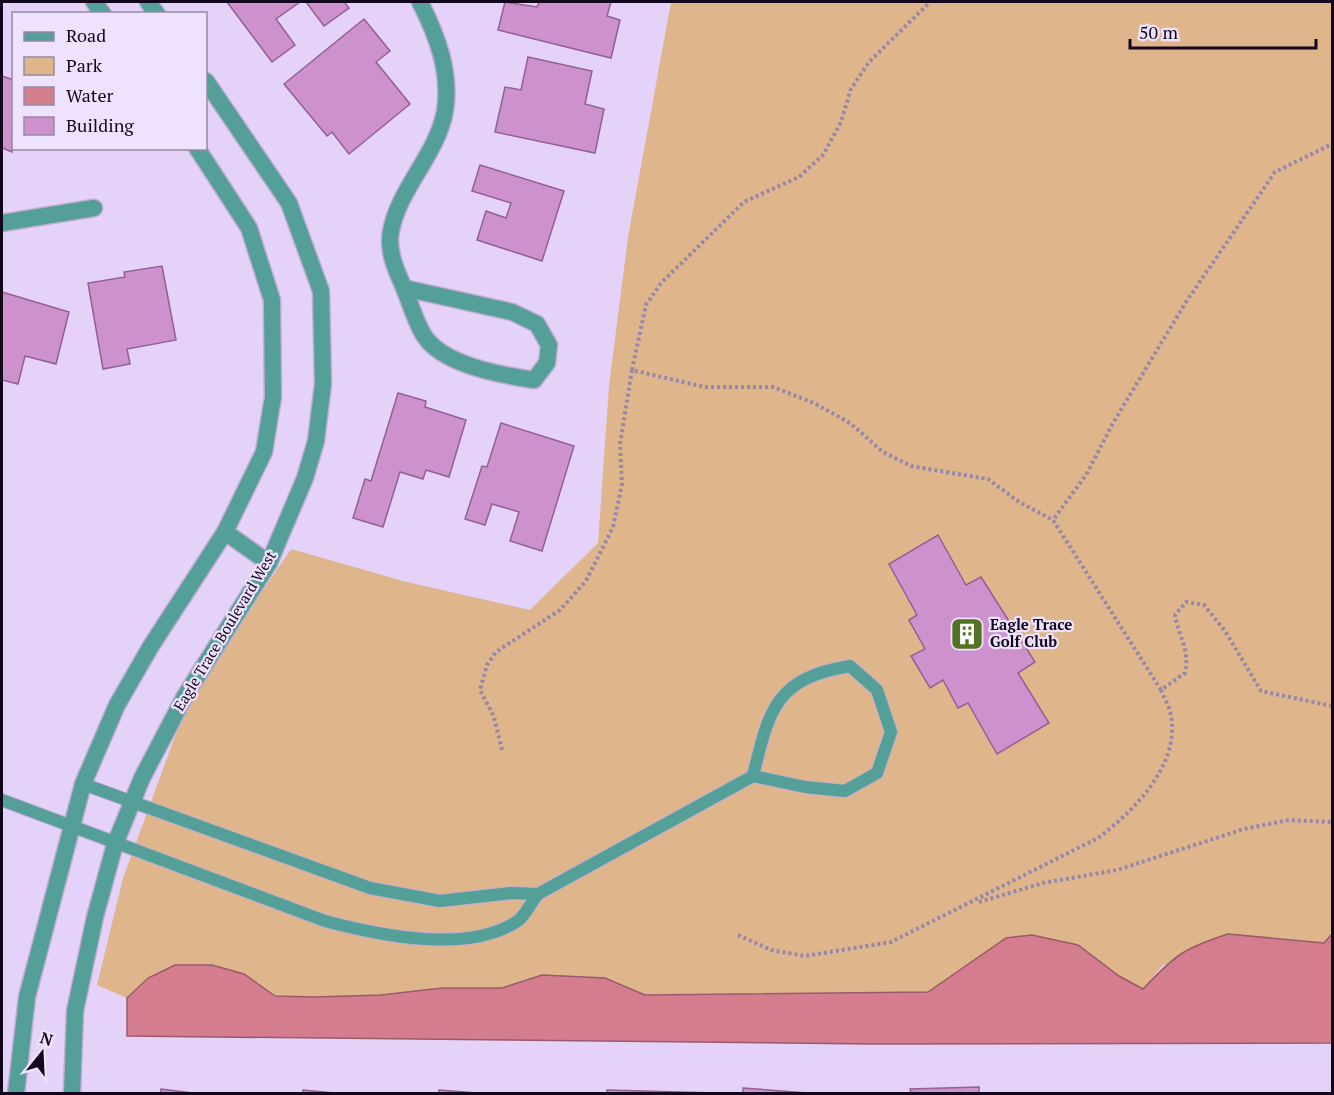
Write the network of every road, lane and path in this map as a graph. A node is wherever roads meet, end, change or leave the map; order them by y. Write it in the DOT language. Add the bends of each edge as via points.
graph roads {
  1 [pos="420,2"];
  2 [pos="930,2"];
  3 [pos="207,82"];
  4 [pos="1332,144"];
  5 [pos="198,150"];
  6 [pos="94,208"];
  7 [pos="2,223"];
  8 [pos="404,288"];
  9 [pos="632,370"];
  10 [pos="1053,520"];
  11 [pos="225,532"];
  12 [pos="269,563"];
  13 [pos="1161,690"];
  14 [pos="1332,706"];
  15 [pos="502,750"];
  16 [pos="753,776"];
  17 [pos="83,784"];
  18 [pos="2,800"];
  19 [pos="132,803"];
  20 [pos="1332,822"];
  21 [pos="70,827"];
  22 [pos="115,844"];
  23 [pos="538,894"];
  24 [pos="970,905"];
  25 [pos="738,935"];
  26 [pos="16,1094"];
  27 [pos="72,1094"];
  1 -- 8 [label="street" via="440,42 446,75 445,111 434,145 391,231 393,263"];
  2 -- 9 [label="path" via="868,62 851,89 841,122 823,155 799,177 744,202 661,283 646,305"];
  3 -- 12 [label="street, Eagle Trace Boulevard West" via="289,203 321,291 323,384 316,441 305,478"];
  4 -- 10 [label="path" via="1275,172 1186,302 1086,475"];
  5 -- 11 [label="street" via="249,228 272,300 273,397 264,452"];
  6 -- 7 [label="street"];
  8 -- 8 [label="street" via="512,312 537,324 549,345 548,363 534,380 450,359 424,336"];
  9 -- 10 [label="path" via="704,387 773,387 850,423 884,452 911,466 988,479"];
  9 -- 15 [label="path" via="620,444 622,484 613,527 586,581 560,610 496,652 487,665 480,690 494,717"];
  10 -- 13 [label="path"];
  11 -- 12 [label="street"];
  11 -- 17 [label="street" via="117,705"];
  12 -- 19 [label="street, Eagle Trace Boulevard West" via="185,696"];
  13 -- 14 [label="path" via="1185,673 1189,656 1175,615 1186,603 1204,605 1225,631 1261,691"];
  13 -- 24 [label="path" via="1171,716 1170,748 1145,797 1098,838"];
  16 -- 16 [label="lane" via="844,791 877,772 891,732 877,690 850,666 820,671 786,690 767,719"];
  16 -- 23 [label="lane"];
  17 -- 19 [label="lane"];
  17 -- 21 [label="street"];
  18 -- 21 [label="lane"];
  19 -- 22 [label="street, Eagle Trace Boulevard West"];
  19 -- 23 [label="lane" via="370,888 440,901"];
  20 -- 24 [label="path" via="1289,820 1244,829 1117,870 1043,883"];
  21 -- 22 [label="lane"];
  21 -- 26 [label="street" via="27,997"];
  22 -- 23 [label="lane" via="325,921 407,938 448,939 491,932 520,919"];
  22 -- 27 [label="street, Eagle Trace Boulevard West" via="75,1011"];
  24 -- 25 [label="path" via="891,942 804,956 771,950"];
}
